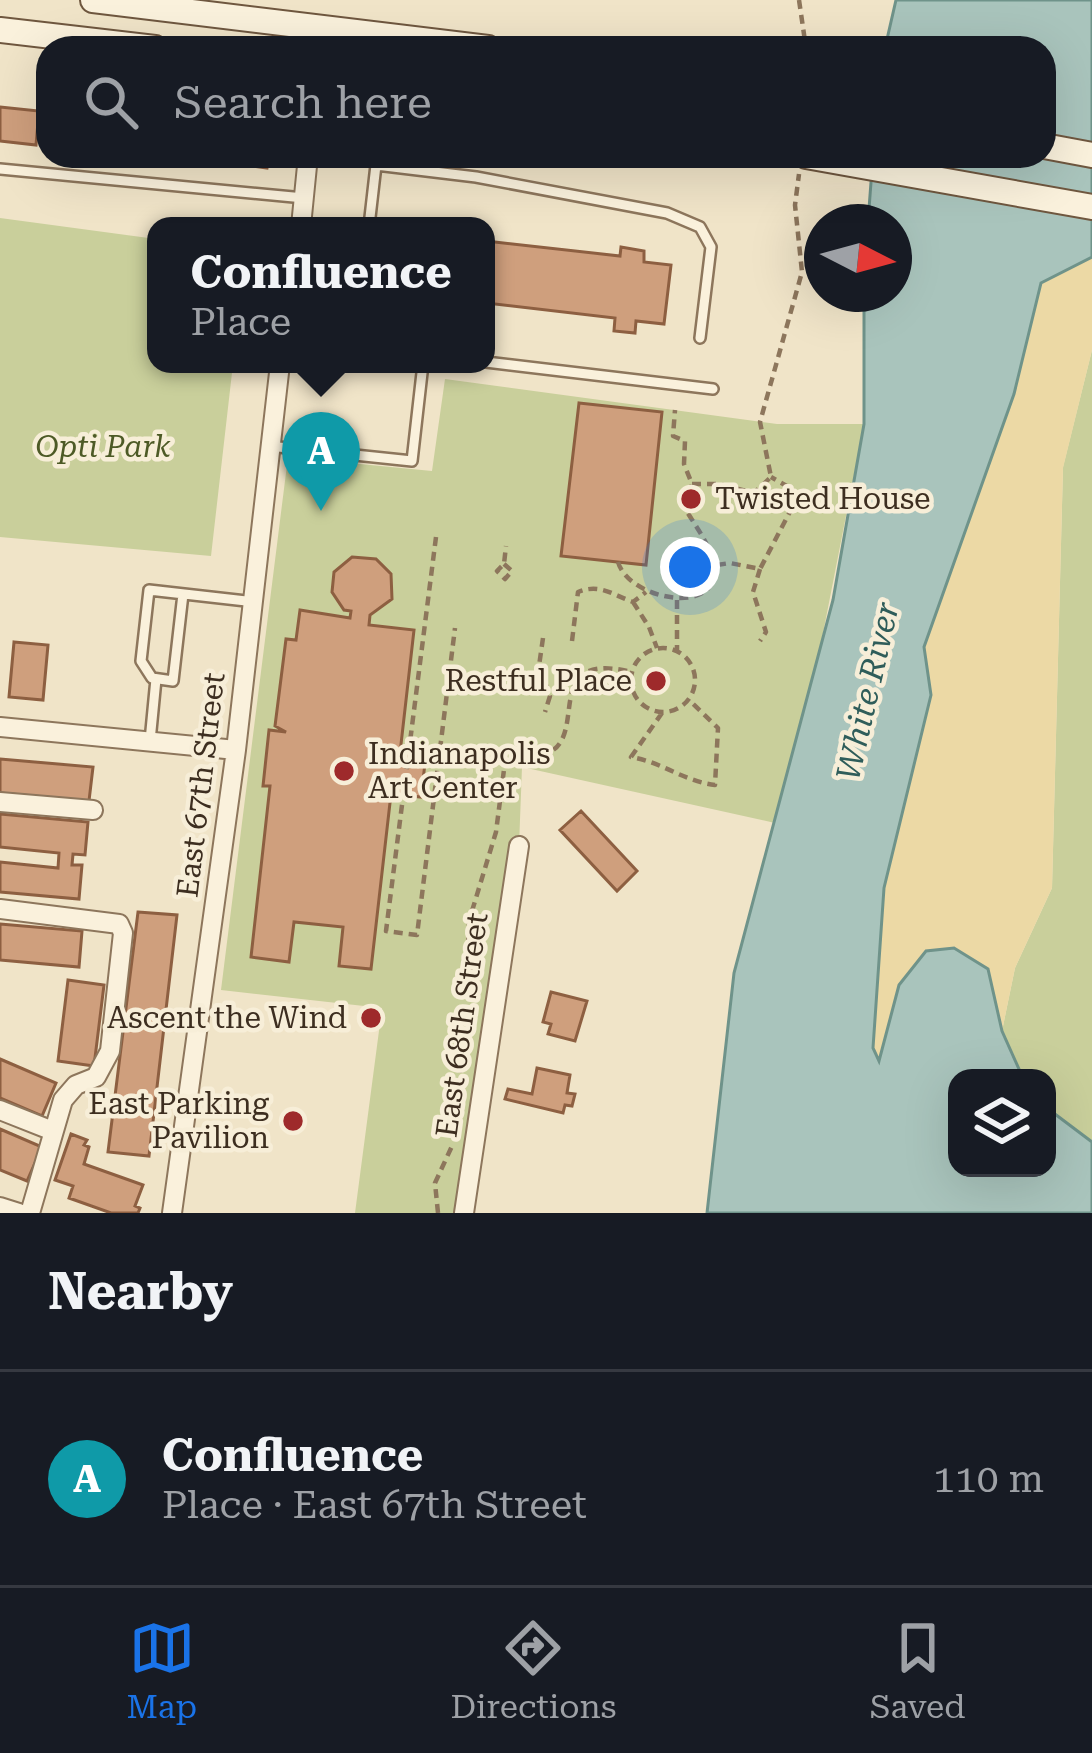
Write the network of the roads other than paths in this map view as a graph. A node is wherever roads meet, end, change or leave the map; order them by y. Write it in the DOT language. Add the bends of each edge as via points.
graph roads {
  1 [pos="93,0"];
  2 [pos="0,30"];
  3 [pos="52,36"];
  4 [pos="310,36"];
  5 [pos="1056,148"];
  6 [pos="1092,155"];
  7 [pos="307,168"];
  8 [pos="376,168"];
  9 [pos="401,168"];
  10 [pos="829,168"];
  11 [pos="0,169"];
  12 [pos="304,198"];
  13 [pos="1092,207"];
  14 [pos="302,217"];
  15 [pos="370,217"];
  16 [pos="700,338"];
  17 [pos="495,363"];
  18 [pos="279,373"];
  19 [pos="422,373"];
  20 [pos="713,389"];
  21 [pos="269,446"];
  22 [pos="183,594"];
  23 [pos="255,602"];
  24 [pos="156,679"];
  25 [pos="0,727"];
  26 [pos="150,741"];
  27 [pos="236,750"];
  28 [pos="0,802"];
  29 [pos="93,810"];
  30 [pos="519,846"];
  31 [pos="0,908"];
  32 [pos="0,1110"];
  33 [pos="53,1131"];
  34 [pos="0,1207"];
  35 [pos="19,1213"];
  36 [pos="30,1213"];
  37 [pos="172,1213"];
  38 [pos="464,1213"];
  1 -- 4 [label="main road"];
  2 -- 3 [label="main road"];
  5 -- 6 [label="main road"];
  7 -- 12 [label="street"];
  8 -- 15 [label="lane"];
  9 -- 16 [label="lane" via="667,213 700,227 711,247"];
  10 -- 13 [label="main road"];
  11 -- 12 [label="lane"];
  12 -- 14 [label="street"];
  17 -- 20 [label="lane"];
  18 -- 21 [label="street, East 67th Street"];
  19 -- 21 [label="lane" via="412,460"];
  21 -- 23 [label="street, East 67th Street"];
  22 -- 23 [label="lane"];
  22 -- 24 [label="lane" via="173,681"];
  22 -- 24 [label="lane" via="149,590 141,661"];
  23 -- 27 [label="street, East 67th Street"];
  24 -- 26 [label="lane"];
  25 -- 26 [label="street"];
  26 -- 27 [label="street"];
  27 -- 37 [label="street, East 67th Street"];
  28 -- 29 [label="street"];
  30 -- 38 [label="street, East 68th Street"];
  31 -- 33 [label="street" via="118,924 123,932 110,1051 96,1077 63,1100"];
  32 -- 33 [label="street"];
  33 -- 36 [label="street"];
  34 -- 35 [label="street"];
}
